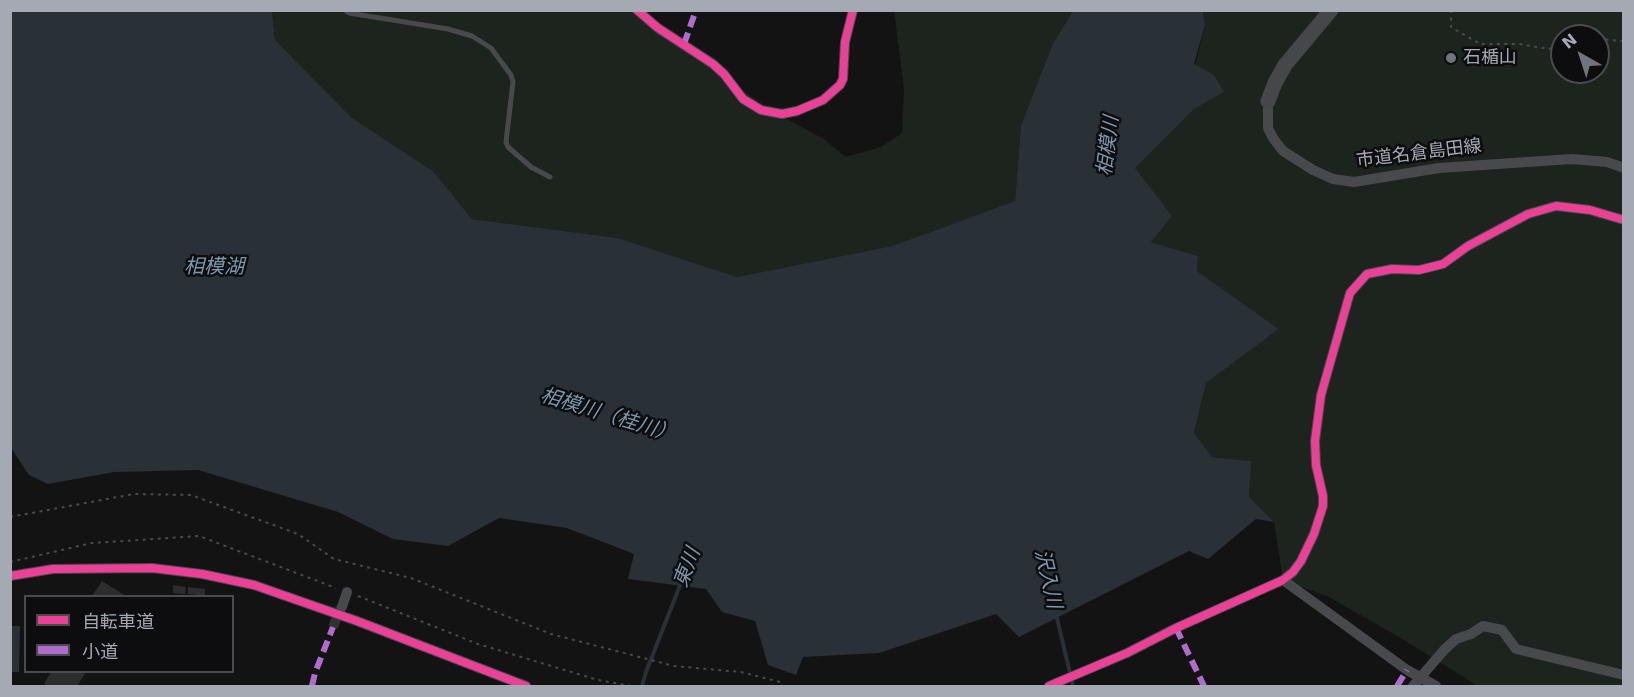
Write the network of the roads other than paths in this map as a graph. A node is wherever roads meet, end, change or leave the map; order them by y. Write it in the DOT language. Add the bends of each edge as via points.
graph roads {
  1 [pos="345,10"];
  2 [pos="637,10"];
  3 [pos="853,10"];
  4 [pos="1331,10"];
  5 [pos="1268,101"];
  6 [pos="1623,168"];
  7 [pos="550,177"];
  8 [pos="1623,220"];
  9 [pos="10,576"];
  10 [pos="1283,580"];
  11 [pos="347,592"];
  12 [pos="342,607"];
  13 [pos="1623,675"];
  14 [pos="1421,677"];
  15 [pos="526,687"];
  16 [pos="1049,687"];
  17 [pos="1413,687"];
  18 [pos="1436,687"];
  1 -- 7 [label="lane" via="448,29 472,36 491,48 512,75 508,147"];
  2 -- 3 [label="street" via="713,64 743,99 761,110 782,114 823,100 840,85"];
  4 -- 5 [label="street, 市道名倉島田線" via="1285,65"];
  5 -- 6 [label="street, 市道名倉島田線" via="1268,128 1283,152 1333,179 1354,182 1439,168 1572,159 1607,162"];
  8 -- 10 [label="street" via="1556,206 1528,214 1443,264 1367,274 1350,293 1321,395 1315,441 1323,506 1301,561"];
  9 -- 15 [label="street" via="53,569 152,568 254,585"];
  10 -- 14 [label="street"];
  10 -- 16 [label="street"];
  11 -- 12 [label="street"];
  13 -- 14 [label="street" via="1516,649 1502,630 1483,626 1456,639"];
  14 -- 17 [label="street"];
  14 -- 18 [label="street"];
}
